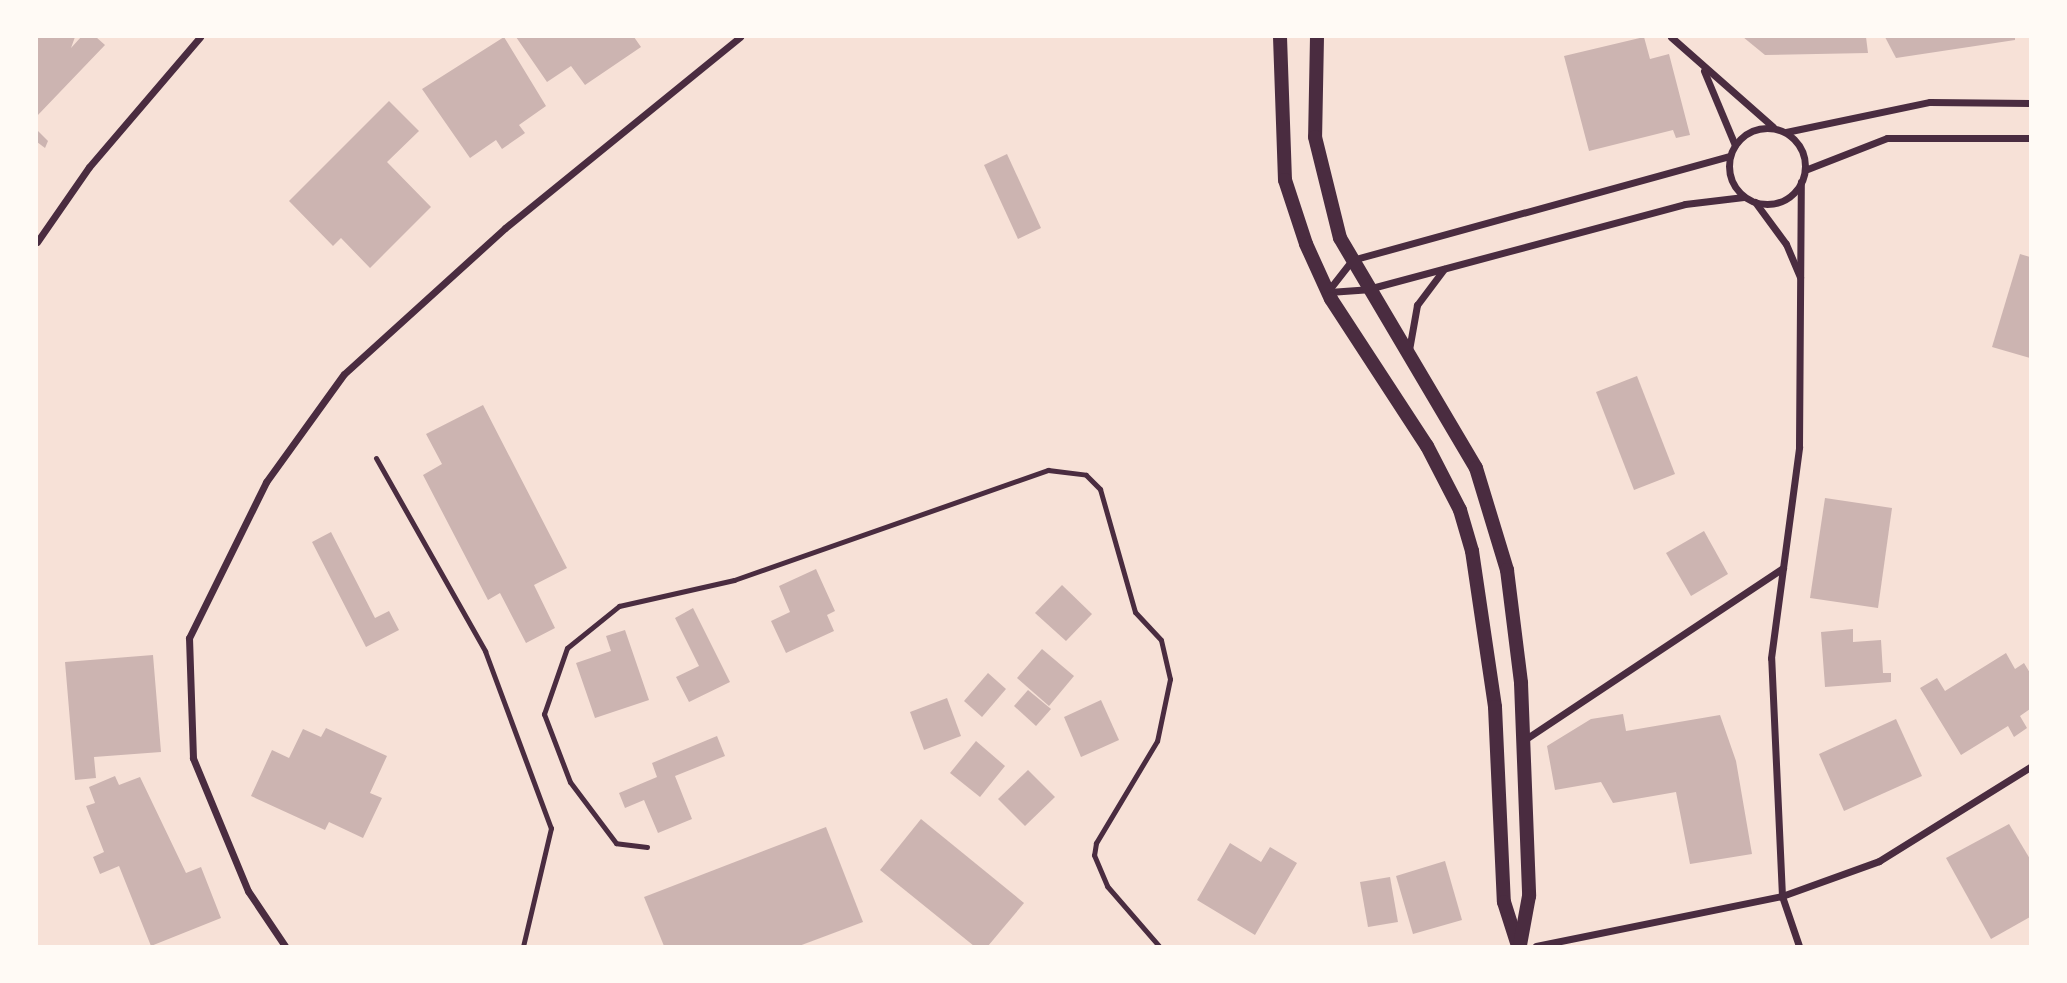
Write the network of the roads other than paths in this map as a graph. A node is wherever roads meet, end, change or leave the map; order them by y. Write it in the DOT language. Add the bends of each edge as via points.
graph roads {
  1 [pos="200,37"];
  2 [pos="740,37"];
  3 [pos="1280,37"];
  4 [pos="1317,37"];
  5 [pos="1671,37"];
  6 [pos="1704,71"];
  7 [pos="2030,103"];
  8 [pos="1774,127"];
  9 [pos="1786,132"];
  10 [pos="2030,138"];
  11 [pos="1735,145"];
  12 [pos="1730,156"];
  13 [pos="1805,170"];
  14 [pos="1801,182"];
  15 [pos="1744,197"];
  16 [pos="1755,202"];
  17 [pos="37,242"];
  18 [pos="1352,260"];
  19 [pos="1444,269"];
  20 [pos="1802,284"];
  21 [pos="1368,289"];
  22 [pos="1328,292"];
  23 [pos="1410,358"];
  24 [pos="376,458"];
  25 [pos="1783,568"];
  26 [pos="1523,740"];
  27 [pos="2030,767"];
  28 [pos="648,846"];
  29 [pos="1782,896"];
  30 [pos="285,946"];
  31 [pos="523,946"];
  32 [pos="1159,946"];
  33 [pos="1519,946"];
  34 [pos="1536,946"];
  35 [pos="1799,946"];
  1 -- 17 [label="street" via="89,167"];
  2 -- 30 [label="street" via="505,228 344,374 266,482 189,638 193,758 248,891"];
  3 -- 22 [label="main road" via="1285,180"];
  4 -- 18 [label="main road" via="1320,174"];
  5 -- 6 [label="street"];
  6 -- 8 [label="street"];
  6 -- 11 [label="street"];
  7 -- 9 [label="street" via="1930,102"];
  8 -- 9 [label="street"];
  8 -- 11 [label="street" via="1748,131"];
  9 -- 13 [label="street" via="1803,152"];
  10 -- 13 [label="street" via="1887,138"];
  11 -- 12 [label="street"];
  12 -- 15 [label="street" via="1730,177"];
  12 -- 18 [label="street"];
  13 -- 14 [label="street"];
  14 -- 16 [label="street" via="1779,202"];
  14 -- 20 [label="street"];
  15 -- 16 [label="street"];
  15 -- 19 [label="street" via="1685,204"];
  16 -- 20 [label="street" via="1790,250"];
  18 -- 21 [label="main road"];
  18 -- 22 [label="street"];
  19 -- 21 [label="street"];
  19 -- 23 [label="street" via="1412,318"];
  20 -- 25 [label="street" via="1799,447"];
  21 -- 22 [label="street"];
  21 -- 23 [label="main road"];
  22 -- 33 [label="main road" via="1427,446 1469,541 1496,707 1504,902"];
  23 -- 26 [label="main road" via="1476,468 1495,518 1509,583"];
  24 -- 31 [label="lane" via="485,651 551,828"];
  25 -- 26 [label="street"];
  25 -- 29 [label="street" via="1771,658"];
  26 -- 33 [label="main road" via="1529,896"];
  27 -- 29 [label="street" via="1879,861"];
  28 -- 32 [label="lane" via="616,843 570,782 544,714 567,648 619,606 734,580 1048,470 1086,475 1100,489 1135,612 1161,640 1170,679 1157,741 1096,843 1094,855 1107,886"];
  29 -- 34 [label="street"];
  29 -- 35 [label="street"];
}
